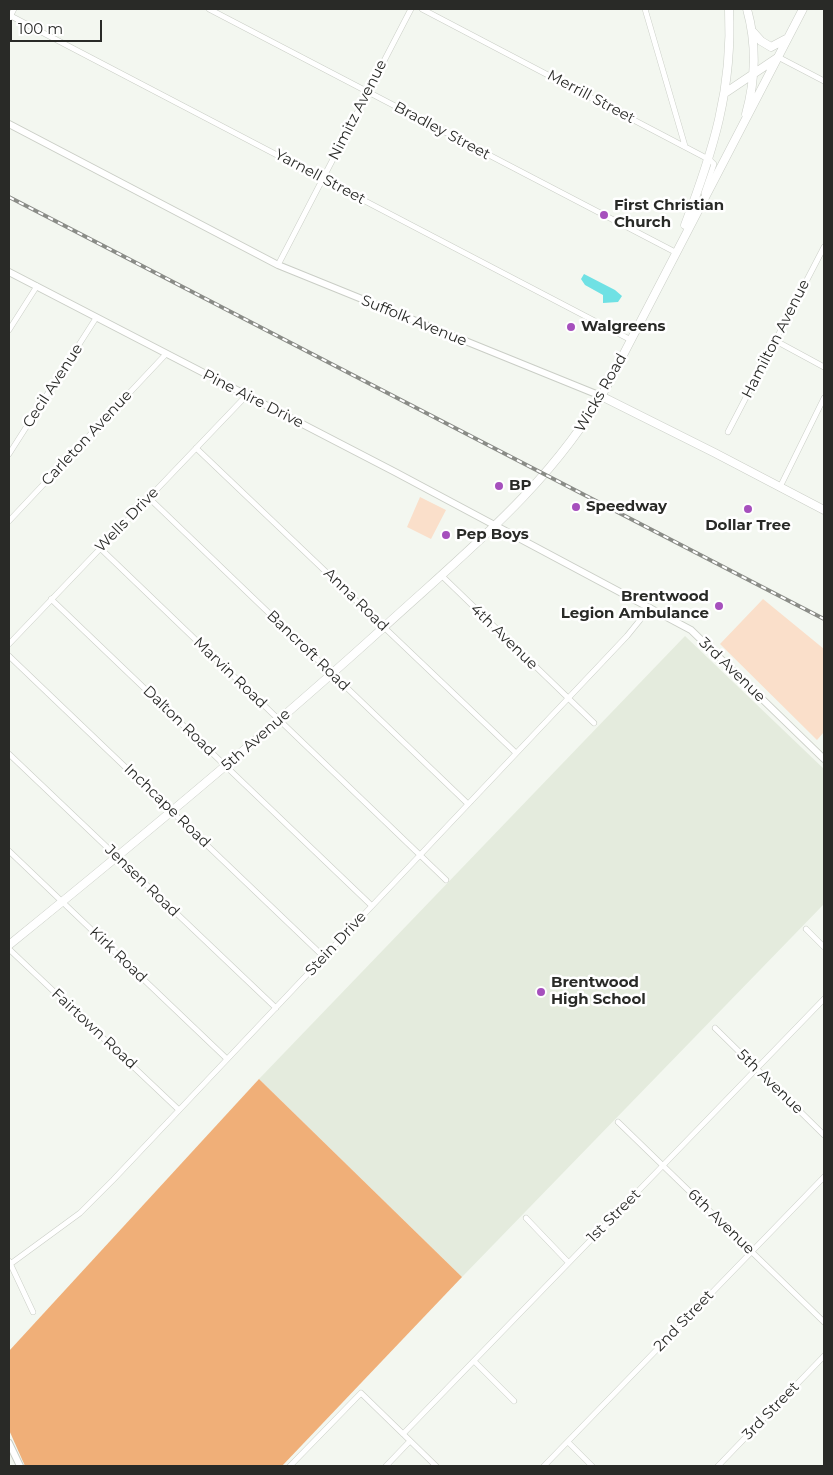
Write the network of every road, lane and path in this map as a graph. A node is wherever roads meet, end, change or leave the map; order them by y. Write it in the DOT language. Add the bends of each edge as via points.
graph roads {
  1 [pos="14,9"];
  2 [pos="209,9"];
  3 [pos="411,9"];
  4 [pos="422,9"];
  5 [pos="645,9"];
  6 [pos="729,9"];
  7 [pos="747,9"];
  8 [pos="803,9"];
  9 [pos="9,16"];
  10 [pos="753,32"];
  11 [pos="788,38"];
  12 [pos="778,57"];
  13 [pos="754,72"];
  14 [pos="824,81"];
  15 [pos="368,92"];
  16 [pos="726,93"];
  17 [pos="9,124"];
  18 [pos="738,137"];
  19 [pos="686,146"];
  20 [pos="710,160"];
  21 [pos="323,179"];
  22 [pos="697,212"];
  23 [pos="824,247"];
  24 [pos="675,252"];
  25 [pos="278,265"];
  26 [pos="9,272"];
  27 [pos="37,286"];
  28 [pos="96,318"];
  29 [pos="9,330"];
  30 [pos="631,340"];
  31 [pos="776,341"];
  32 [pos="166,354"];
  33 [pos="824,367"];
  34 [pos="246,396"];
  35 [pos="600,396"];
  36 [pos="824,398"];
  37 [pos="728,432"];
  38 [pos="196,448"];
  39 [pos="9,454"];
  40 [pos="780,487"];
  41 [pos="149,498"];
  42 [pos="824,510"];
  43 [pos="9,521"];
  44 [pos="497,526"];
  45 [pos="100,548"];
  46 [pos="441,575"];
  47 [pos="51,599"];
  48 [pos="648,607"];
  49 [pos="384,627"];
  50 [pos="9,644"];
  51 [pos="9,656"];
  52 [pos="333,674"];
  53 [pos="567,698"];
  54 [pos="279,720"];
  55 [pos="594,723"];
  56 [pos="516,752"];
  57 [pos="9,754"];
  58 [pos="824,759"];
  59 [pos="226,766"];
  60 [pos="468,804"];
  61 [pos="172,811"];
  62 [pos="9,851"];
  63 [pos="420,855"];
  64 [pos="117,857"];
  65 [pos="446,880"];
  66 [pos="62,902"];
  67 [pos="372,906"];
  68 [pos="806,929"];
  69 [pos="9,945"];
  70 [pos="824,947"];
  71 [pos="9,949"];
  72 [pos="324,957"];
  73 [pos="824,999"];
  74 [pos="276,1008"];
  75 [pos="715,1028"];
  76 [pos="227,1059"];
  77 [pos="756,1068"];
  78 [pos="179,1110"];
  79 [pos="618,1122"];
  80 [pos="824,1135"];
  81 [pos="663,1166"];
  82 [pos="824,1177"];
  83 [pos="526,1218"];
  84 [pos="752,1252"];
  85 [pos="568,1262"];
  86 [pos="9,1263"];
  87 [pos="33,1312"];
  88 [pos="824,1322"];
  89 [pos="824,1356"];
  90 [pos="474,1361"];
  91 [pos="514,1401"];
  92 [pos="403,1434"];
  93 [pos="410,1441"];
  94 [pos="568,1442"];
  95 [pos="9,1443"];
  96 [pos="20,1466"];
  97 [pos="290,1466"];
  98 [pos="386,1466"];
  99 [pos="436,1466"];
  100 [pos="544,1466"];
  101 [pos="592,1466"];
  102 [pos="718,1466"];
  1 -- 9 [label="street"];
  2 -- 15 [label="street, Bradley Street"];
  3 -- 15 [label="street, Nimitz Avenue"];
  4 -- 19 [label="street, Merrill Street"];
  5 -- 19 [label="street"];
  6 -- 16 [label="main road"];
  7 -- 10 [label="main road"];
  8 -- 11 [label="main road, Wicks Road"];
  9 -- 21 [label="street, Yarnell Street"];
  10 -- 11 [label="main road" via="771,47"];
  10 -- 13 [label="main road"];
  11 -- 12 [label="main road, Wicks Road"];
  12 -- 13 [label="main road"];
  12 -- 14 [label="street"];
  12 -- 18 [label="main road, Wicks Road"];
  13 -- 16 [label="main road"];
  13 -- 18 [label="main road" via="752,91"];
  15 -- 21 [label="street, Nimitz Avenue"];
  15 -- 24 [label="street, Bradley Street"];
  16 -- 20 [label="main road"];
  17 -- 25 [label="street, Suffolk Avenue"];
  18 -- 22 [label="main road, Wicks Road"];
  19 -- 20 [label="street, Merrill Street"];
  20 -- 22 [label="street" via="714,164"];
  20 -- 24 [label="main road"];
  21 -- 25 [label="street, Nimitz Avenue"];
  21 -- 30 [label="street, Yarnell Street"];
  22 -- 24 [label="main road, Wicks Road"];
  23 -- 31 [label="street, Hamilton Avenue"];
  24 -- 30 [label="main road, Wicks Road"];
  25 -- 35 [label="street, Suffolk Avenue"];
  26 -- 27 [label="street, Pine Aire Drive"];
  27 -- 28 [label="street, Pine Aire Drive"];
  27 -- 29 [label="street"];
  28 -- 32 [label="street, Pine Aire Drive"];
  28 -- 39 [label="street, Cecil Avenue"];
  30 -- 35 [label="main road, Wicks Road"];
  31 -- 33 [label="street"];
  31 -- 37 [label="street, Hamilton Avenue"];
  32 -- 34 [label="street, Pine Aire Drive"];
  32 -- 43 [label="street, Carleton Avenue"];
  34 -- 38 [label="street, Wells Drive"];
  34 -- 44 [label="street, Pine Aire Drive"];
  35 -- 40 [label="main road, Suffolk Avenue"];
  35 -- 44 [label="main road, Wicks Road" via="567,448"];
  36 -- 40 [label="street"];
  38 -- 41 [label="street, Wells Drive"];
  38 -- 49 [label="street, Anna Road"];
  40 -- 42 [label="main road, Suffolk Avenue"];
  41 -- 45 [label="street, Wells Drive"];
  41 -- 52 [label="street, Bancroft Road"];
  44 -- 46 [label="main road, 5th Avenue"];
  44 -- 48 [label="street, 3rd Avenue"];
  45 -- 47 [label="street, Wells Drive"];
  45 -- 54 [label="street, Marvin Road"];
  46 -- 49 [label="main road, 5th Avenue"];
  46 -- 53 [label="street, 4th Avenue"];
  47 -- 50 [label="street, Wells Drive"];
  47 -- 59 [label="street, Dalton Road"];
  48 -- 53 [label="street, Stein Drive" via="631,631"];
  48 -- 58 [label="street, 3rd Avenue" via="690,630"];
  49 -- 52 [label="main road, 5th Avenue"];
  49 -- 56 [label="street, Anna Road"];
  51 -- 61 [label="street, Inchcape Road"];
  52 -- 54 [label="main road, 5th Avenue"];
  52 -- 60 [label="street, Bancroft Road"];
  53 -- 55 [label="street, 4th Avenue"];
  53 -- 56 [label="street, Stein Drive"];
  54 -- 59 [label="main road, 5th Avenue"];
  54 -- 63 [label="street, Marvin Road"];
  56 -- 60 [label="street, Stein Drive"];
  57 -- 64 [label="street, Jensen Road"];
  59 -- 61 [label="main road, 5th Avenue"];
  59 -- 67 [label="street, Dalton Road"];
  60 -- 63 [label="street, Stein Drive"];
  61 -- 64 [label="main road, 5th Avenue"];
  61 -- 72 [label="street, Inchcape Road"];
  62 -- 66 [label="street, Kirk Road"];
  63 -- 65 [label="street, Marvin Road"];
  63 -- 67 [label="street, Stein Drive"];
  64 -- 66 [label="main road, 5th Avenue"];
  64 -- 74 [label="street, Jensen Road"];
  66 -- 69 [label="main road, 5th Avenue"];
  66 -- 76 [label="street, Kirk Road"];
  67 -- 72 [label="street, Stein Drive"];
  68 -- 70 [label="street"];
  71 -- 78 [label="street, Fairtown Road"];
  72 -- 74 [label="street, Stein Drive"];
  73 -- 77 [label="street, 1st Street"];
  74 -- 76 [label="street, Stein Drive"];
  75 -- 77 [label="street, 5th Avenue"];
  76 -- 78 [label="street, Stein Drive"];
  77 -- 80 [label="street, 5th Avenue"];
  77 -- 81 [label="street, 1st Street"];
  78 -- 86 [label="street, Stein Drive" via="80,1213"];
  79 -- 81 [label="street, 6th Avenue"];
  81 -- 84 [label="street, 6th Avenue"];
  81 -- 85 [label="street, 1st Street"];
  82 -- 84 [label="street, 2nd Street"];
  83 -- 85 [label="street"];
  84 -- 88 [label="street, 6th Avenue"];
  84 -- 94 [label="street, 2nd Street"];
  85 -- 90 [label="street, 1st Street"];
  86 -- 87 [label="street"];
  89 -- 102 [label="street, 3rd Street"];
  90 -- 91 [label="street"];
  90 -- 92 [label="street, 1st Street"];
  92 -- 93 [label="street"];
  92 -- 97 [label="street" via="361,1394"];
  93 -- 98 [label="street"];
  93 -- 99 [label="street"];
  94 -- 100 [label="street, 2nd Street"];
  94 -- 101 [label="street"];
  95 -- 96 [label="street"];
}
